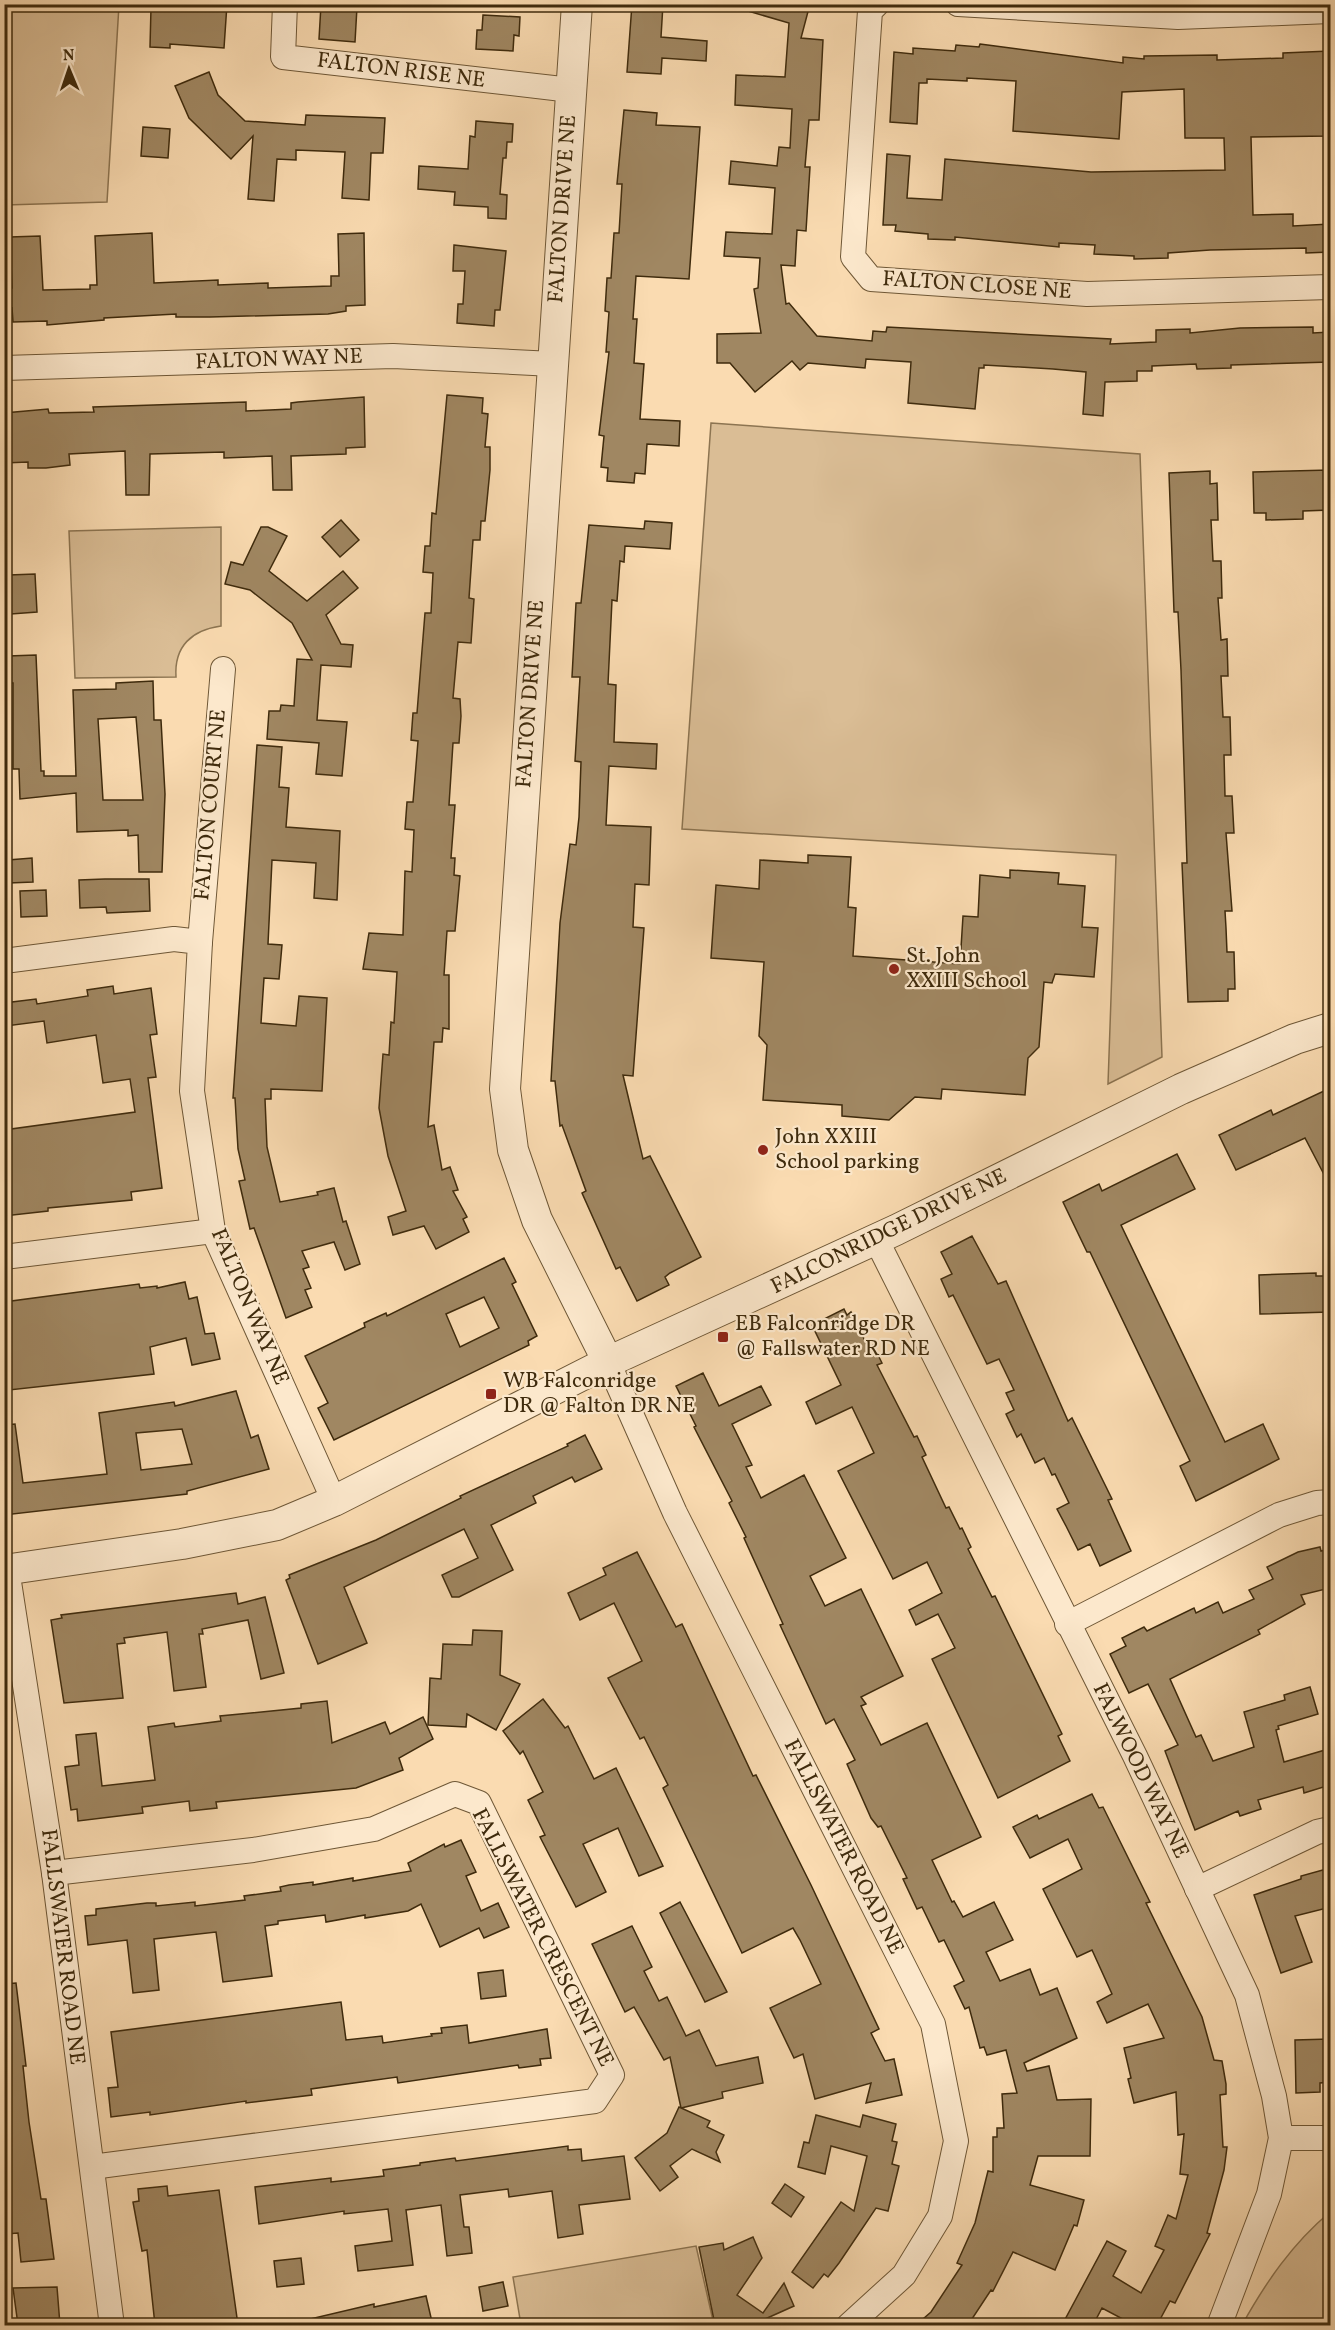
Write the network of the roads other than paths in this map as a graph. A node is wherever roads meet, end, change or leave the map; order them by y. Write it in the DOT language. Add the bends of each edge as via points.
graph roads {
  1 [pos="285,4"];
  2 [pos="577,4"];
  3 [pos="877,4"];
  4 [pos="958,4"];
  5 [pos="1330,12"];
  6 [pos="571,90"];
  7 [pos="1330,287"];
  8 [pos="553,364"];
  9 [pos="4,368"];
  10 [pos="223,669"];
  11 [pos="200,942"];
  12 [pos="4,961"];
  13 [pos="1330,1028"];
  14 [pos="213,1231"];
  15 [pos="876,1239"];
  16 [pos="4,1257"];
  17 [pos="608,1362"];
  18 [pos="334,1501"];
  19 [pos="1330,1502"];
  20 [pos="6,1569"];
  21 [pos="1067,1624"];
  22 [pos="1330,1829"];
  23 [pos="54,1873"];
  24 [pos="1197,1889"];
  25 [pos="1281,2138"];
  26 [pos="1330,2138"];
  27 [pos="92,2167"];
  28 [pos="112,2325"];
  29 [pos="848,2325"];
  30 [pos="1220,2325"];
  1 -- 6 [label="street, FALTON RISE NE" via="283,57"];
  2 -- 6 [label="street, FALTON DRIVE NE"];
  3 -- 7 [label="street, FALTON CLOSE NE" via="870,11 853,257 871,279 1088,294"];
  4 -- 5 [label="street" via="1178,17"];
  6 -- 8 [label="street, FALTON DRIVE NE"];
  8 -- 9 [label="street, FALTON WAY NE" via="393,356"];
  8 -- 17 [label="street, FALTON DRIVE NE" via="505,1089 513,1150 537,1220"];
  10 -- 11 [label="street, FALTON COURT NE"];
  11 -- 12 [label="street" via="174,939"];
  11 -- 14 [label="street, FALTON WAY NE" via="192,1091"];
  13 -- 15 [label="street, FALCONRIDGE DRIVE NE" via="1181,1089"];
  14 -- 16 [label="street"];
  14 -- 18 [label="street, FALTON WAY NE"];
  15 -- 17 [label="street, FALCONRIDGE DRIVE NE"];
  15 -- 21 [label="street, FALWOOD WAY NE"];
  17 -- 18 [label="street, FALCONRIDGE DRIVE NE"];
  17 -- 29 [label="street, FALLSWATER ROAD NE" via="675,1513 933,2024 956,2141 940,2216 904,2275"];
  18 -- 20 [label="street, FALCONRIDGE DRIVE NE" via="278,1525 182,1544"];
  19 -- 21 [label="street" via="1279,1515"];
  20 -- 23 [label="street, FALLSWATER ROAD NE"];
  21 -- 24 [label="street, FALWOOD WAY NE"];
  22 -- 24 [label="street"];
  23 -- 27 [label="street, FALLSWATER ROAD NE"];
  23 -- 27 [label="street, FALLSWATER CRESCENT NE" via="253,1850 374,1829 455,1794 479,1803 612,2075 595,2101"];
  24 -- 25 [label="street, FALWOOD WAY NE" via="1247,1995"];
  25 -- 26 [label="street"];
  25 -- 30 [label="street, FALWOOD WAY NE" via="1269,2194"];
  27 -- 28 [label="street, FALLSWATER ROAD NE"];
}
